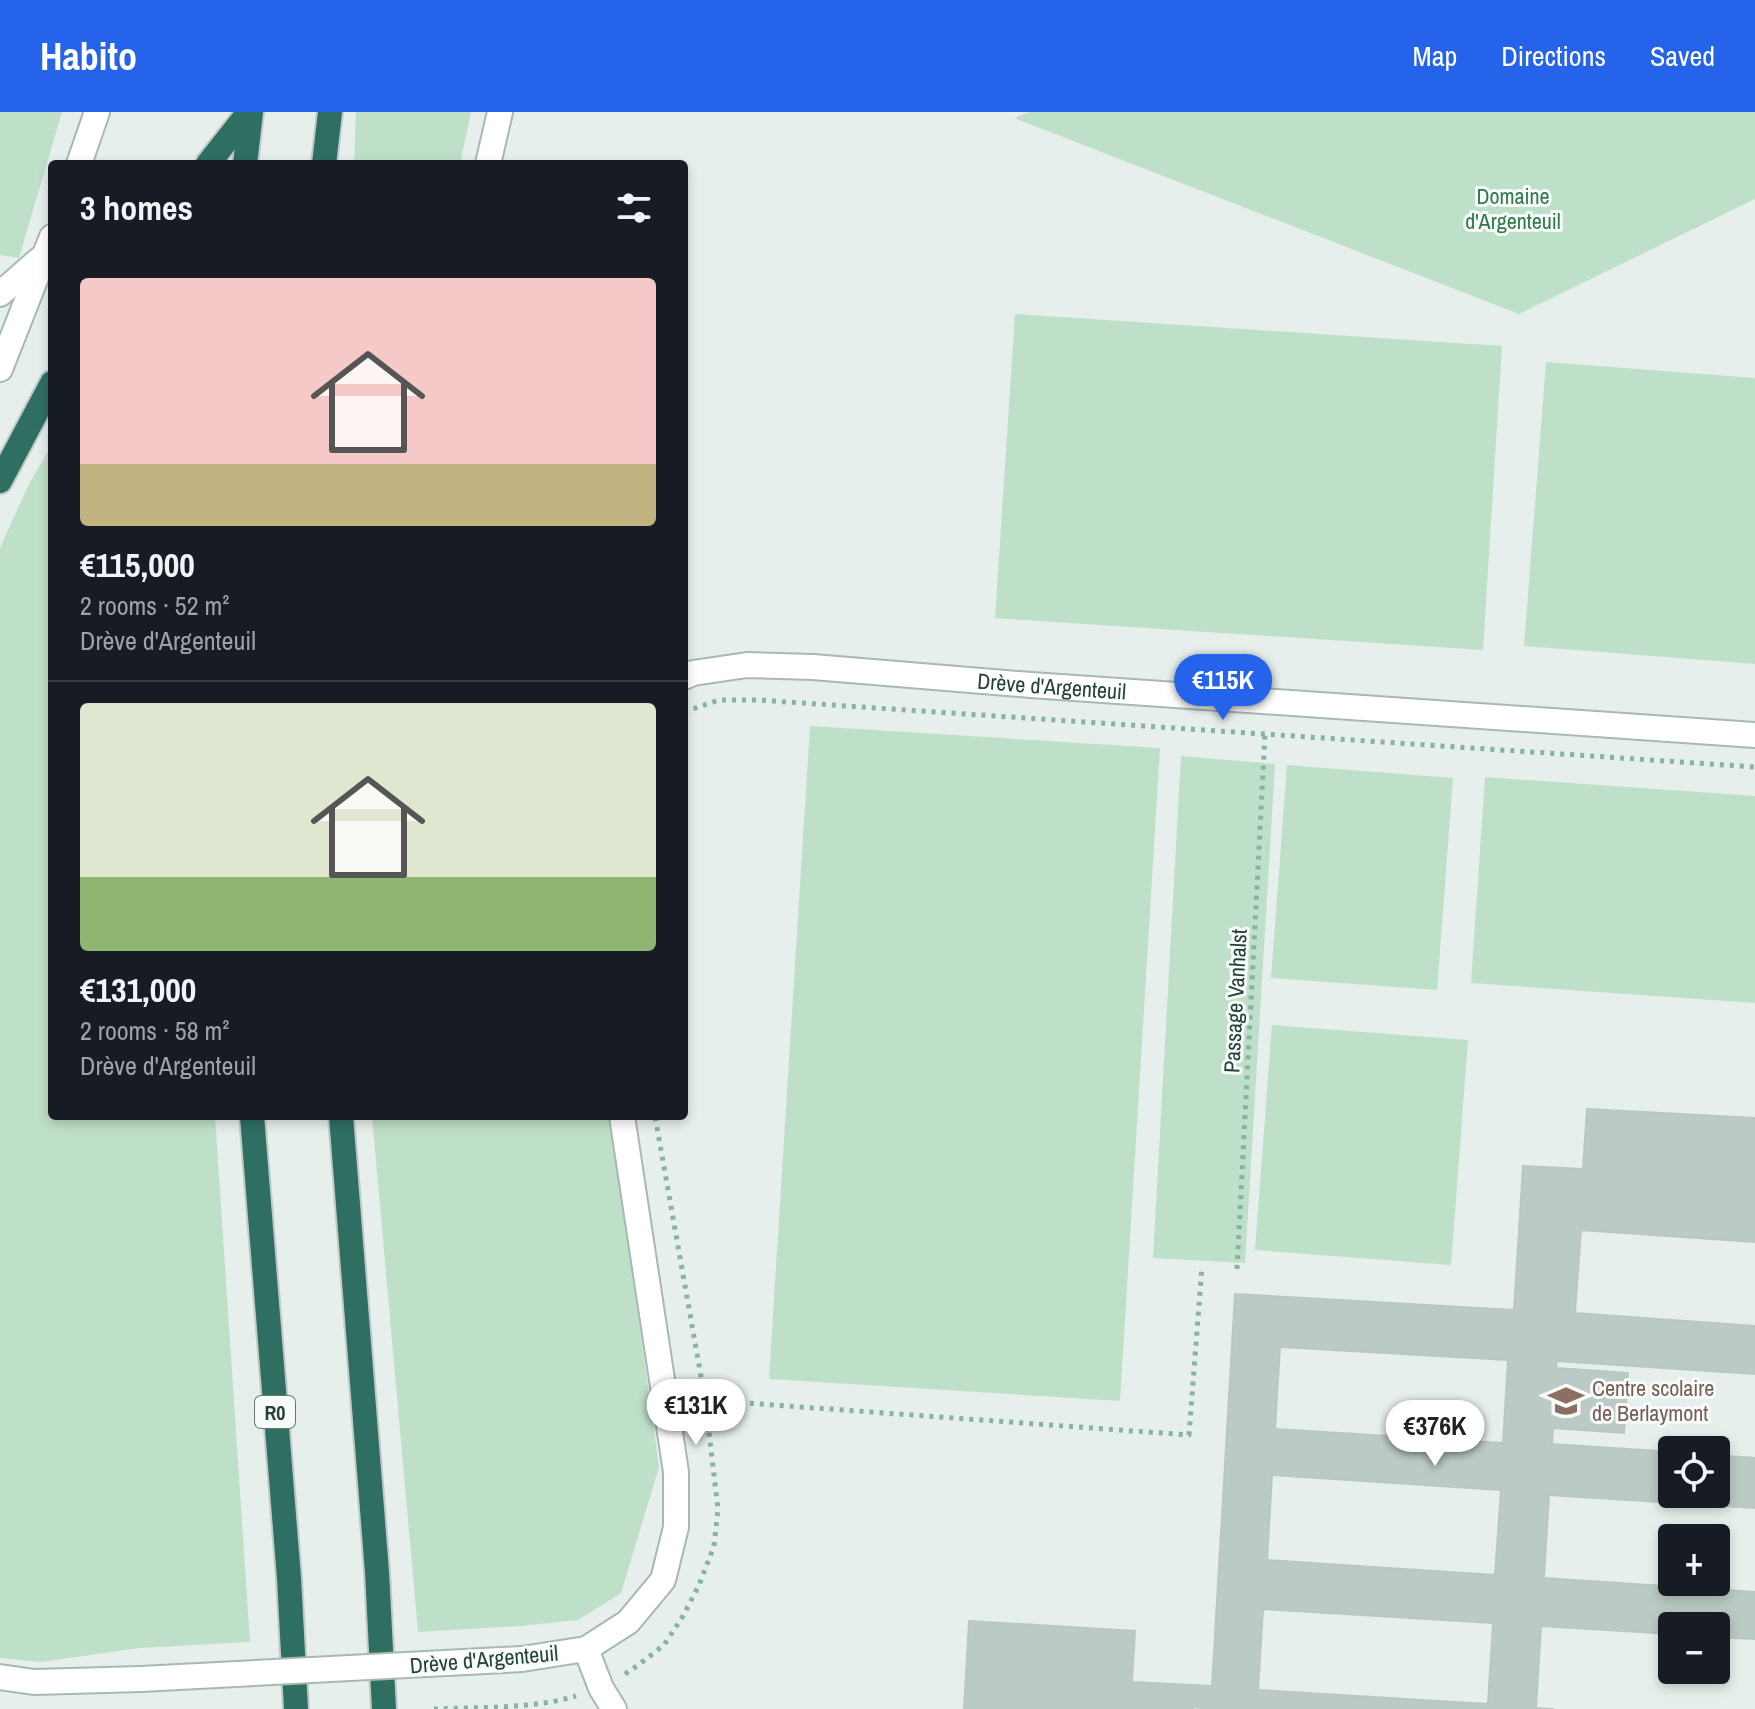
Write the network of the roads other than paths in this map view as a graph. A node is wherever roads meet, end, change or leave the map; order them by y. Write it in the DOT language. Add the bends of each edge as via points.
graph roads {
  1 [pos="97,112"];
  2 [pos="250,112"];
  3 [pos="330,112"];
  4 [pos="500,112"];
  5 [pos="80,160"];
  6 [pos="211,160"];
  7 [pos="245,160"];
  8 [pos="324,160"];
  9 [pos="489,160"];
  10 [pos="48,246"];
  11 [pos="0,294"];
  12 [pos="0,369"];
  13 [pos="48,391"];
  14 [pos="0,481"];
  15 [pos="688,675"];
  16 [pos="1755,735"];
  17 [pos="252,1120"];
  18 [pos="341,1120"];
  19 [pos="623,1120"];
  20 [pos="586,1649"];
  21 [pos="0,1677"];
  22 [pos="296,1709"];
  23 [pos="384,1709"];
  24 [pos="614,1709"];
  1 -- 5 [label="street"];
  2 -- 6 [label="highway"];
  2 -- 7 [label="highway"];
  3 -- 8 [label="highway"];
  4 -- 9 [label="street"];
  10 -- 11 [label="street"];
  10 -- 12 [label="street"];
  13 -- 14 [label="highway"];
  15 -- 16 [label="street, Drève d'Argenteuil" via="747,665 813,667"];
  17 -- 22 [label="highway, R0"];
  18 -- 23 [label="highway"];
  19 -- 20 [label="street, Drève d'Argenteuil" via="676,1472 676,1527 663,1580 628,1622"];
  20 -- 21 [label="street, Drève d'Argenteuil, bridge" via="522,1659 141,1679 34,1682"];
  20 -- 24 [label="street"];
}
